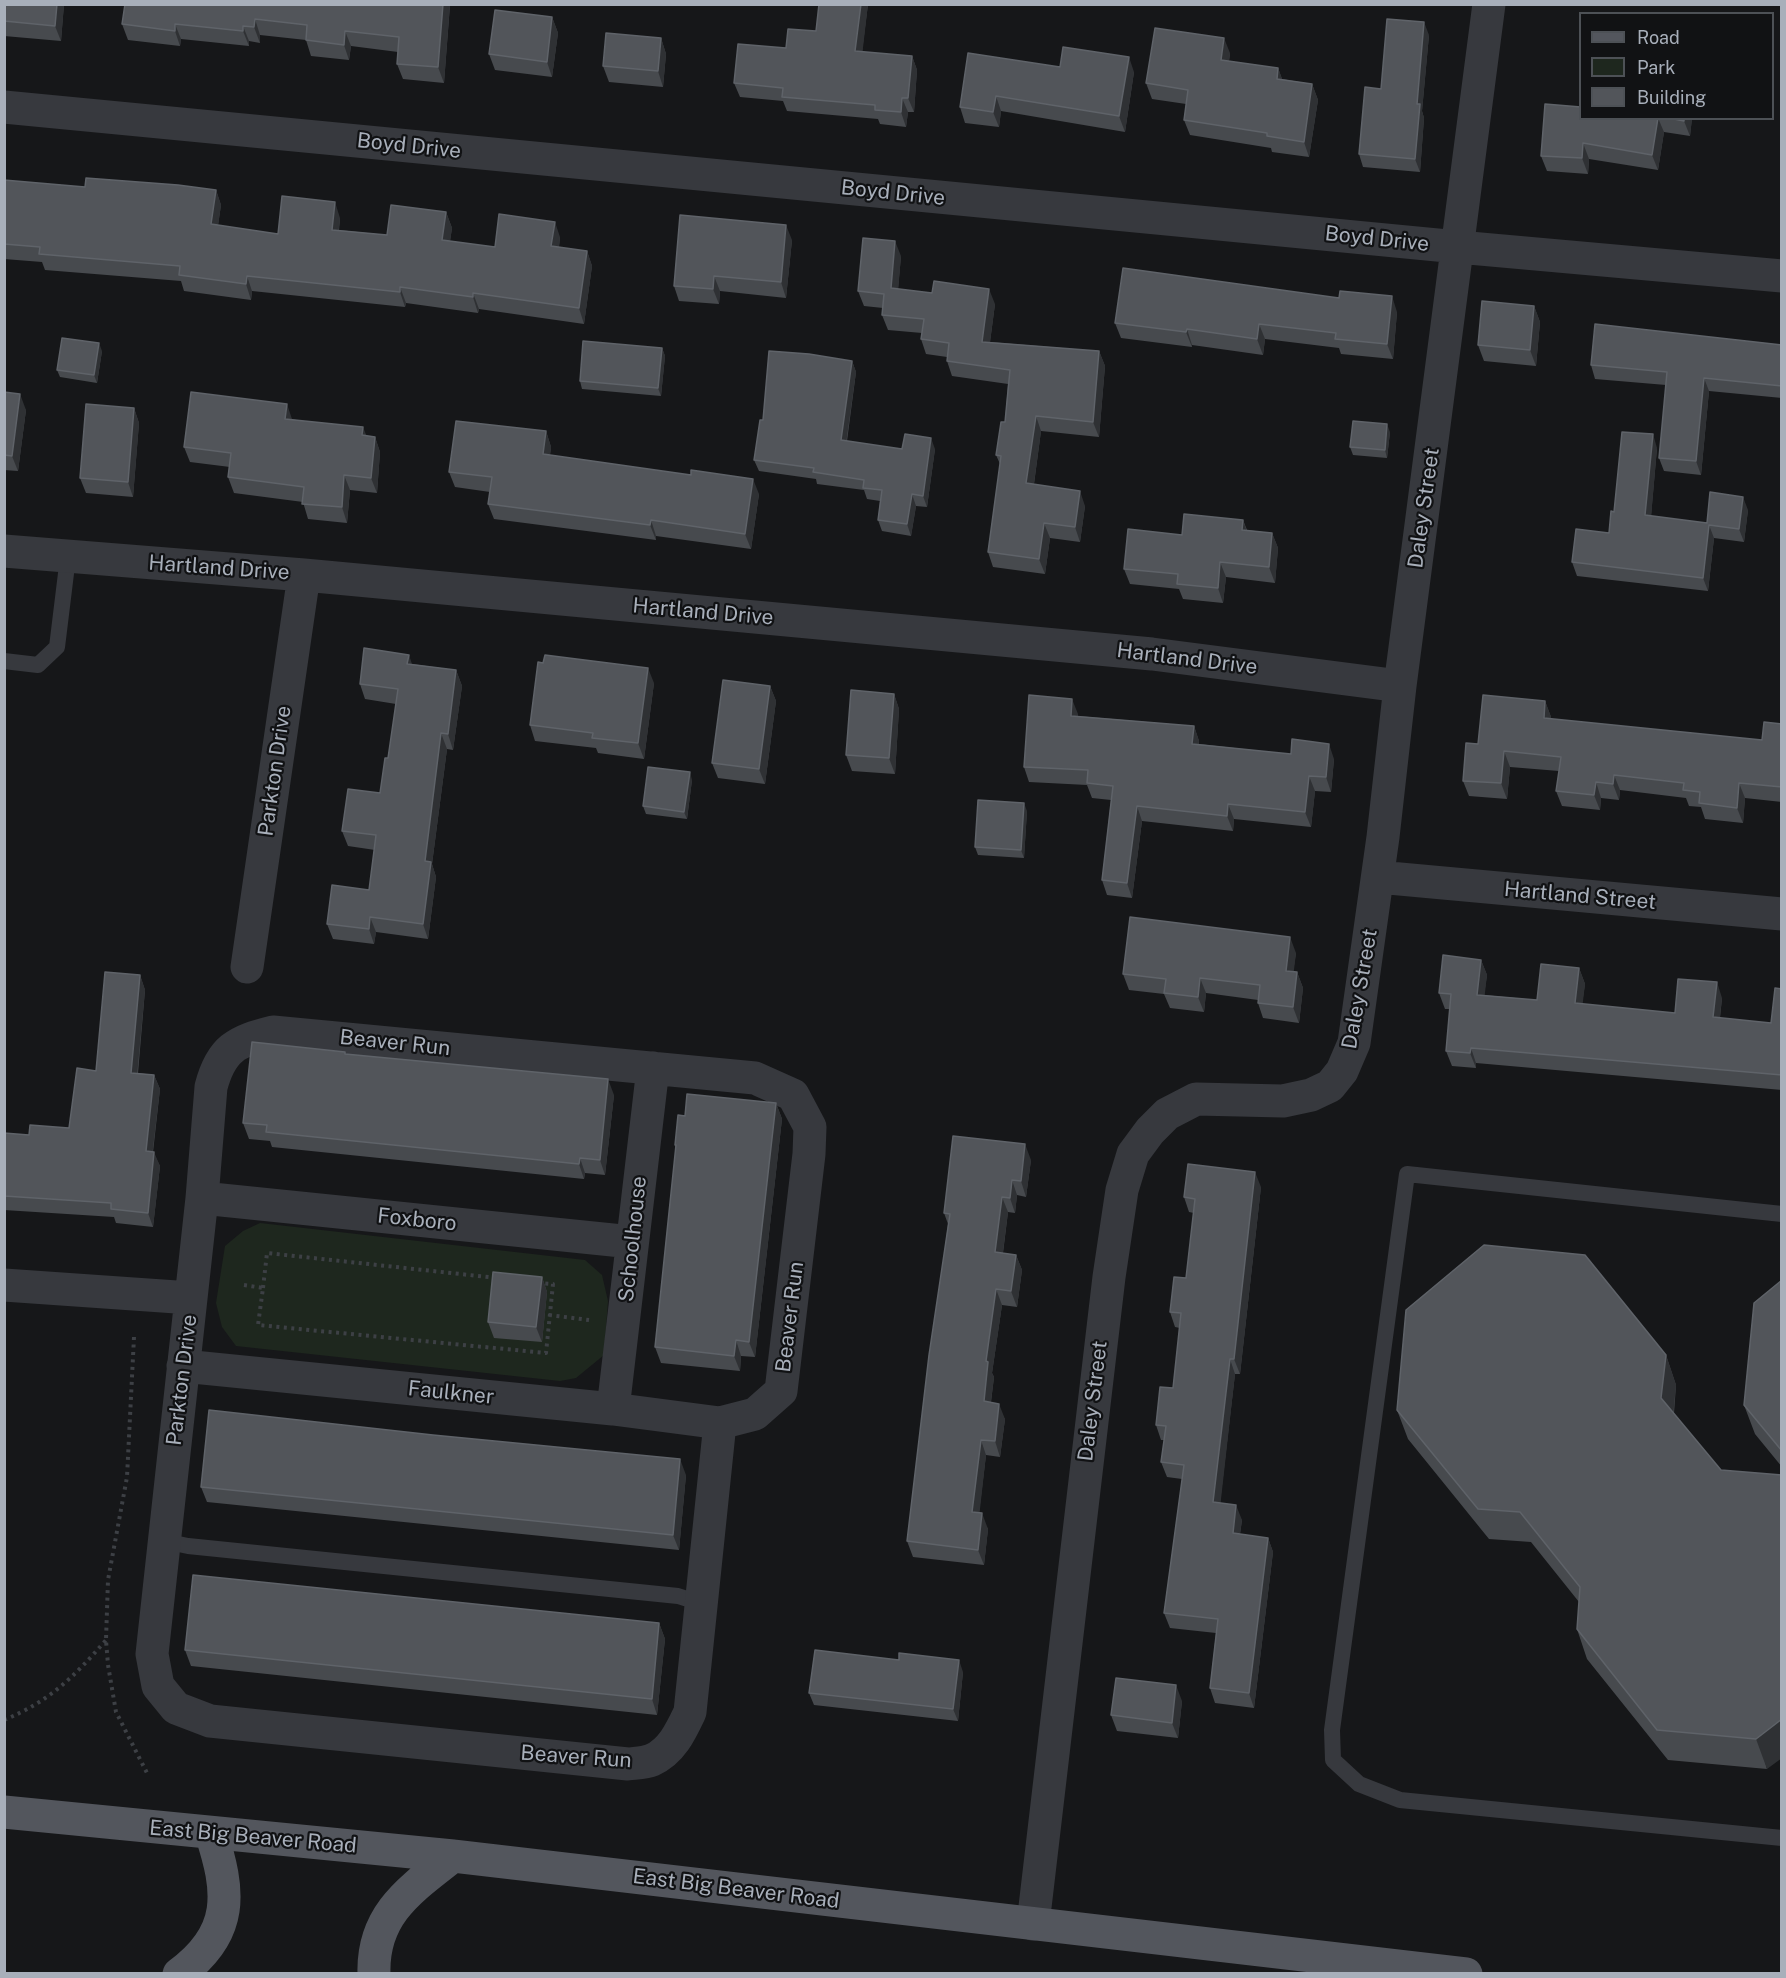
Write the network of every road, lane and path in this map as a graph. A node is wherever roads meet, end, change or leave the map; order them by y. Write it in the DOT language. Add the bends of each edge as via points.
graph roads {
  1 [pos="1489,4"];
  2 [pos="4,107"];
  3 [pos="1458,247"];
  4 [pos="1782,276"];
  5 [pos="4,551"];
  6 [pos="68,557"];
  7 [pos="304,574"];
  8 [pos="4,661"];
  9 [pos="1400,686"];
  10 [pos="1378,877"];
  11 [pos="1782,914"];
  12 [pos="247,967"];
  13 [pos="229,1049"];
  14 [pos="653,1068"];
  15 [pos="202,1198"];
  16 [pos="1782,1214"];
  17 [pos="632,1242"];
  18 [pos="505,1279"];
  19 [pos="529,1282"];
  20 [pos="244,1284"];
  21 [pos="4,1285"];
  22 [pos="263,1288"];
  23 [pos="191,1298"];
  24 [pos="549,1315"];
  25 [pos="589,1320"];
  26 [pos="134,1338"];
  27 [pos="183,1366"];
  28 [pos="613,1410"];
  29 [pos="720,1423"];
  30 [pos="164,1541"];
  31 [pos="700,1603"];
  32 [pos="106,1640"];
  33 [pos="176,1708"];
  34 [pos="4,1720"];
  35 [pos="148,1775"];
  36 [pos="4,1812"];
  37 [pos="211,1833"];
  38 [pos="1782,1838"];
  39 [pos="453,1856"];
  40 [pos="1033,1924"];
  41 [pos="179,1974"];
  42 [pos="374,1974"];
  43 [pos="1466,1974"];
  1 -- 3 [label="street, Daley Street"];
  2 -- 3 [label="street, Boyd Drive"];
  3 -- 4 [label="street, Boyd Drive"];
  3 -- 9 [label="street, Daley Street"];
  5 -- 6 [label="street, Hartland Drive"];
  6 -- 7 [label="street, Hartland Drive"];
  6 -- 8 [label="lane" via="57,647 38,665"];
  7 -- 9 [label="street, Hartland Drive" via="1152,654"];
  7 -- 12 [label="street, Parkton Drive"];
  9 -- 10 [label="street, Daley Street"];
  10 -- 11 [label="street, Hartland Street"];
  10 -- 40 [label="street, Daley Street" via="1354,1043 1342,1071 1330,1086 1283,1101 1196,1100 1167,1114 1133,1154 1122,1190 1109,1277"];
  13 -- 14 [label="street, Beaver Run" via="248,1038 273,1032"];
  13 -- 15 [label="street, Parkton Drive" via="211,1087"];
  14 -- 17 [label="street, Schoolhouse"];
  14 -- 29 [label="street, Beaver Run" via="755,1078 793,1095 810,1127 781,1391 755,1414"];
  15 -- 17 [label="street, Foxboro"];
  15 -- 23 [label="street, Parkton Drive"];
  16 -- 38 [label="lane" via="1407,1174 1332,1730 1333,1760 1359,1784 1400,1800"];
  17 -- 28 [label="street, Schoolhouse"];
  18 -- 22 [label="path" via="267,1253"];
  19 -- 24 [label="path" via="553,1284"];
  20 -- 22 [label="path"];
  21 -- 23 [label="street"];
  22 -- 24 [label="path" via="258,1325 546,1353"];
  23 -- 27 [label="street, Parkton Drive"];
  24 -- 25 [label="path"];
  26 -- 32 [label="path" via="127,1477 108,1580"];
  27 -- 28 [label="street, Faulkner"];
  27 -- 30 [label="street, Parkton Drive"];
  28 -- 29 [label="street, Faulkner"];
  29 -- 31 [label="street, Beaver Run"];
  30 -- 31 [label="lane" via="678,1596"];
  30 -- 33 [label="street, Parkton Drive" via="152,1654 158,1686"];
  31 -- 33 [label="street, Beaver Run" via="690,1712 675,1741 651,1761 628,1764 210,1721"];
  32 -- 34 [label="path" via="58,1690"];
  32 -- 35 [label="path" via="116,1712"];
  36 -- 37 [label="main road, East Big Beaver Road"];
  37 -- 39 [label="main road, East Big Beaver Road"];
  37 -- 41 [label="main road" via="222,1867 224,1912 216,1933"];
  39 -- 40 [label="main road, East Big Beaver Road"];
  39 -- 42 [label="main road" via="392,1909 375,1947"];
  40 -- 43 [label="main road, East Big Beaver Road"];
}
